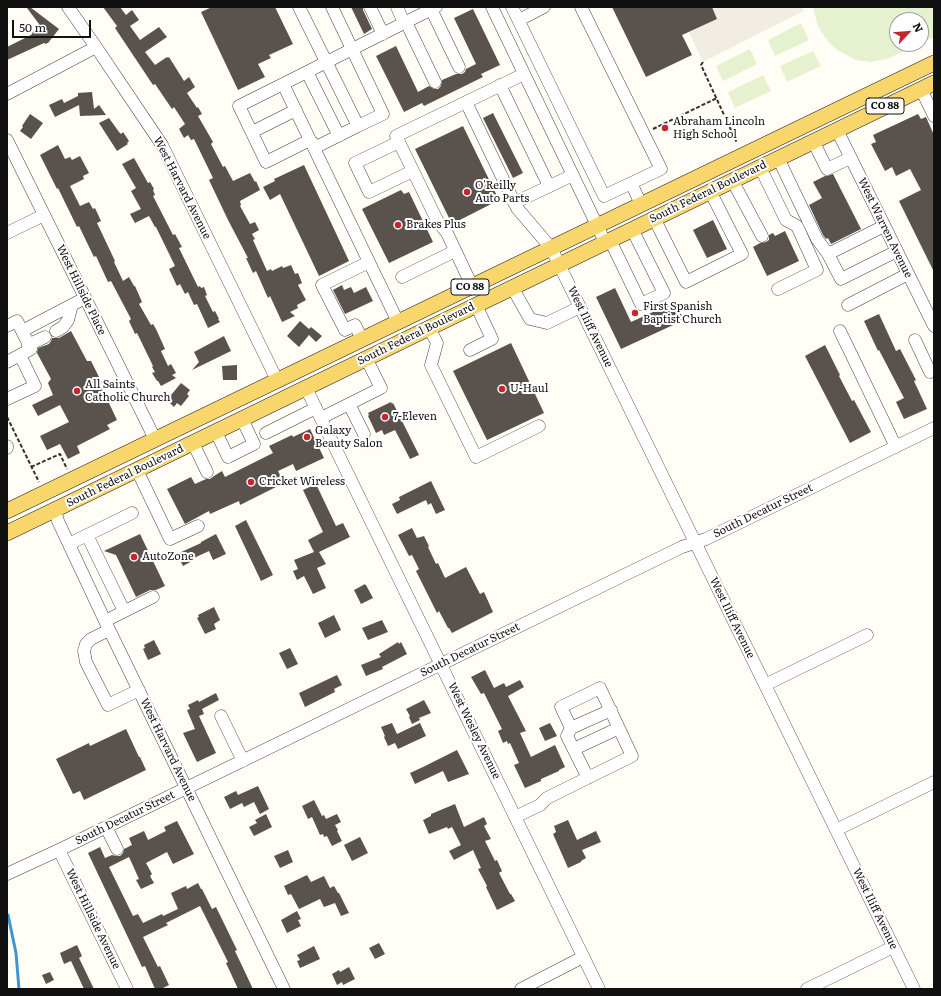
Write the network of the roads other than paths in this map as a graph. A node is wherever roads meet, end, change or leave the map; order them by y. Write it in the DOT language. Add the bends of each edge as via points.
graph roads {
  1 [pos="68,7"];
  2 [pos="299,7"];
  3 [pos="332,7"];
  4 [pos="370,7"];
  5 [pos="397,7"];
  6 [pos="492,7"];
  7 [pos="512,7"];
  8 [pos="544,7"];
  9 [pos="581,7"];
  10 [pos="433,8"];
  11 [pos="518,20"];
  12 [pos="405,22"];
  13 [pos="383,34"];
  14 [pos="96,47"];
  15 [pos="352,49"];
  16 [pos="326,62"];
  17 [pos="934,63"];
  18 [pos="460,67"];
  19 [pos="307,72"];
  20 [pos="524,74"];
  21 [pos="435,82"];
  22 [pos="283,84"];
  23 [pos="500,85"];
  24 [pos="927,86"];
  25 [pos="7,94"];
  26 [pos="466,102"];
  27 [pos="296,110"];
  28 [pos="934,116"];
  29 [pos="358,126"];
  30 [pos="837,130"];
  31 [pos="252,132"];
  32 [pos="339,136"];
  33 [pos="7,140"];
  34 [pos="813,141"];
  35 [pos="399,142"];
  36 [pos="312,144"];
  37 [pos="778,158"];
  38 [pos="850,158"];
  39 [pos="760,167"];
  40 [pos="413,171"];
  41 [pos="573,175"];
  42 [pos="732,180"];
  43 [pos="631,183"];
  44 [pos="549,186"];
  45 [pos="710,191"];
  46 [pos="514,203"];
  47 [pos="642,204"];
  48 [pos="44,215"];
  49 [pos="654,218"];
  50 [pos="597,226"];
  51 [pos="884,226"];
  52 [pos="632,229"];
  53 [pos="7,233"];
  54 [pos="762,236"];
  55 [pos="607,241"];
  56 [pos="551,248"];
  57 [pos="455,251"];
  58 [pos="897,251"];
  59 [pos="828,254"];
  60 [pos="369,262"];
  61 [pos="559,265"];
  62 [pos="908,274"];
  63 [pos="402,277"];
  64 [pos="472,286"];
  65 [pos="512,287"];
  66 [pos="778,289"];
  67 [pos="86,298"];
  68 [pos="72,305"];
  69 [pos="476,305"];
  70 [pos="848,305"];
  71 [pos="580,307"];
  72 [pos="398,322"];
  73 [pos="7,326"];
  74 [pos="934,326"];
  75 [pos="429,328"];
  76 [pos="22,331"];
  77 [pos="56,331"];
  78 [pos="840,331"];
  79 [pos="45,337"];
  80 [pos="362,339"];
  81 [pos="915,340"];
  82 [pos="28,345"];
  83 [pos="470,350"];
  84 [pos="20,355"];
  85 [pos="929,355"];
  86 [pos="366,358"];
  87 [pos="7,362"];
  88 [pos="930,372"];
  89 [pos="277,380"];
  90 [pos="306,388"];
  91 [pos="7,399"];
  92 [pos="349,404"];
  93 [pos="318,413"];
  94 [pos="242,419"];
  95 [pos="539,426"];
  96 [pos="934,428"];
  97 [pos="216,432"];
  98 [pos="266,433"];
  99 [pos="364,434"];
  100 [pos="155,439"];
  101 [pos="196,441"];
  102 [pos="896,447"];
  103 [pos="110,461"];
  104 [pos="137,470"];
  105 [pos="207,472"];
  106 [pos="55,510"];
  107 [pos="7,511"];
  108 [pos="132,513"];
  109 [pos="198,526"];
  110 [pos="7,533"];
  111 [pos="87,535"];
  112 [pos="695,543"];
  113 [pos="69,544"];
  114 [pos="153,597"];
  115 [pos="124,611"];
  116 [pos="107,625"];
  117 [pos="866,635"];
  118 [pos="441,665"];
  119 [pos="765,686"];
  120 [pos="139,690"];
  121 [pos="611,710"];
  122 [pos="220,716"];
  123 [pos="571,728"];
  124 [pos="619,728"];
  125 [pos="574,749"];
  126 [pos="243,761"];
  127 [pos="588,778"];
  128 [pos="934,782"];
  129 [pos="186,788"];
  130 [pos="515,817"];
  131 [pos="106,827"];
  132 [pos="836,830"];
  133 [pos="117,849"];
  134 [pos="59,850"];
  135 [pos="7,874"];
  136 [pos="893,947"];
  137 [pos="583,957"];
  138 [pos="127,989"];
  139 [pos="284,989"];
  140 [pos="521,989"];
  141 [pos="599,989"];
  142 [pos="807,989"];
  143 [pos="914,989"];
  1 -- 14 [label="street, West Harvard Avenue"];
  2 -- 16 [label="street"];
  3 -- 15 [label="street"];
  4 -- 13 [label="street"];
  5 -- 12 [label="street"];
  6 -- 20 [label="street"];
  7 -- 11 [label="street"];
  8 -- 11 [label="street"];
  9 -- 43 [label="street" via="661,168"];
  10 -- 12 [label="street"];
  10 -- 18 [label="street"];
  11 -- 43 [label="street" via="604,196"];
  12 -- 13 [label="street"];
  12 -- 21 [label="street"];
  13 -- 15 [label="street"];
  14 -- 25 [label="street"];
  14 -- 89 [label="street, West Harvard Avenue" via="162,145"];
  15 -- 16 [label="street"];
  15 -- 29 [label="street" via="383,114"];
  16 -- 19 [label="street"];
  16 -- 29 [label="street"];
  17 -- 47 [label="main road, South Federal Boulevard / CO 88"];
  19 -- 22 [label="street"];
  19 -- 32 [label="street"];
  20 -- 23 [label="street"];
  20 -- 41 [label="street"];
  22 -- 27 [label="street"];
  22 -- 31 [label="street" via="239,106"];
  23 -- 26 [label="street"];
  23 -- 44 [label="street"];
  24 -- 28 [label="street"];
  24 -- 30 [label="main road, South Federal Boulevard / CO 88"];
  26 -- 35 [label="street" via="396,136"];
  26 -- 46 [label="street, West Iliff Avenue"];
  27 -- 31 [label="street"];
  27 -- 36 [label="street"];
  29 -- 32 [label="street"];
  30 -- 34 [label="main road, South Federal Boulevard / CO 88"];
  30 -- 38 [label="street, West Warren Avenue"];
  31 -- 36 [label="street" via="266,162"];
  32 -- 36 [label="street"];
  33 -- 48 [label="street, West Hillside Place"];
  34 -- 37 [label="main road, South Federal Boulevard / CO 88"];
  34 -- 38 [label="street" via="827,169"];
  35 -- 40 [label="street"];
  35 -- 40 [label="street" via="355,163 369,192"];
  36 -- 60 [label="street"];
  37 -- 39 [label="main road, South Federal Boulevard / CO 88"];
  37 -- 59 [label="street" via="817,239"];
  38 -- 51 [label="street, West Warren Avenue"];
  39 -- 42 [label="main road, South Federal Boulevard / CO 88"];
  39 -- 66 [label="street" via="786,220 797,226 817,270"];
  40 -- 57 [label="street"];
  41 -- 44 [label="street"];
  41 -- 50 [label="street"];
  42 -- 45 [label="main road, South Federal Boulevard / CO 88"];
  42 -- 54 [label="street"];
  43 -- 47 [label="street"];
  44 -- 46 [label="street"];
  45 -- 49 [label="main road, South Federal Boulevard / CO 88"];
  45 -- 49 [label="street" via="742,254 686,282"];
  46 -- 56 [label="street, West Iliff Avenue"];
  47 -- 50 [label="main road, South Federal Boulevard / CO 88"];
  48 -- 53 [label="street"];
  48 -- 67 [label="street, West Hillside Place"];
  49 -- 52 [label="main road, South Federal Boulevard / CO 88"];
  50 -- 55 [label="street"];
  50 -- 56 [label="main road, South Federal Boulevard / CO 88"];
  51 -- 58 [label="street, West Warren Avenue"];
  51 -- 59 [label="street"];
  52 -- 55 [label="main road, South Federal Boulevard / CO 88"];
  52 -- 55 [label="street" via="664,293 641,304"];
  55 -- 61 [label="main road, South Federal Boulevard / CO 88"];
  56 -- 61 [label="street, West Iliff Avenue"];
  56 -- 64 [label="main road, South Federal Boulevard / CO 88"];
  57 -- 63 [label="street"];
  57 -- 64 [label="street"];
  58 -- 59 [label="street" via="841,279"];
  58 -- 62 [label="street, West Warren Avenue"];
  60 -- 72 [label="street"];
  60 -- 80 [label="street" via="322,285 344,330 355,324"];
  61 -- 65 [label="main road, South Federal Boulevard / CO 88"];
  61 -- 71 [label="street, West Iliff Avenue"];
  62 -- 70 [label="street"];
  62 -- 74 [label="street, West Warren Avenue"];
  64 -- 72 [label="main road, South Federal Boulevard / CO 88"];
  65 -- 69 [label="main road, South Federal Boulevard / CO 88"];
  65 -- 71 [label="street" via="530,320 547,323"];
  67 -- 68 [label="street"];
  67 -- 100 [label="street, West Hillside Place"];
  68 -- 76 [label="street"];
  68 -- 77 [label="street" via="68,320"];
  69 -- 75 [label="main road, South Federal Boulevard / CO 88"];
  69 -- 83 [label="street" via="492,339"];
  71 -- 112 [label="street, West Iliff Avenue"];
  72 -- 80 [label="main road, South Federal Boulevard / CO 88"];
  72 -- 90 [label="main road" via="382,338 308,376"];
  73 -- 76 [label="street" via="17,321"];
  75 -- 86 [label="main road, South Federal Boulevard / CO 88"];
  75 -- 95 [label="street" via="437,343 431,365 476,457"];
  76 -- 82 [label="street"];
  78 -- 102 [label="street"];
  79 -- 82 [label="street"];
  80 -- 89 [label="main road, South Federal Boulevard / CO 88"];
  81 -- 85 [label="street"];
  82 -- 84 [label="street" via="31,349"];
  84 -- 87 [label="street"];
  84 -- 91 [label="street" via="35,386"];
  85 -- 88 [label="street"];
  86 -- 90 [label="main road, South Federal Boulevard / CO 88"];
  86 -- 92 [label="street" via="380,388"];
  89 -- 100 [label="main road, South Federal Boulevard / CO 88"];
  89 -- 101 [label="main road" via="277,390 272,395 220,422"];
  90 -- 93 [label="street, West Wesley Avenue"];
  90 -- 94 [label="main road, South Federal Boulevard / CO 88"];
  92 -- 93 [label="street"];
  92 -- 99 [label="street"];
  93 -- 98 [label="street"];
  93 -- 118 [label="street, West Wesley Avenue"];
  94 -- 97 [label="main road, South Federal Boulevard / CO 88"];
  94 -- 97 [label="street" via="254,444 228,457"];
  96 -- 102 [label="street, South Decatur Street"];
  97 -- 101 [label="main road, South Federal Boulevard / CO 88"];
  100 -- 103 [label="main road, South Federal Boulevard / CO 88"];
  101 -- 104 [label="main road, South Federal Boulevard / CO 88"];
  101 -- 105 [label="street"];
  102 -- 112 [label="street, South Decatur Street"];
  103 -- 106 [label="main road" via="64,492 58,498"];
  103 -- 107 [label="main road, South Federal Boulevard / CO 88"];
  104 -- 106 [label="main road, South Federal Boulevard / CO 88"];
  104 -- 109 [label="street" via="170,539"];
  106 -- 110 [label="main road, South Federal Boulevard / CO 88"];
  106 -- 113 [label="street, West Harvard Avenue"];
  108 -- 111 [label="street"];
  111 -- 113 [label="street"];
  111 -- 115 [label="street"];
  112 -- 118 [label="street, South Decatur Street" via="682,547"];
  112 -- 119 [label="street, West Iliff Avenue"];
  113 -- 116 [label="street, West Harvard Avenue"];
  114 -- 115 [label="street"];
  115 -- 116 [label="street"];
  116 -- 120 [label="street, West Harvard Avenue"];
  116 -- 120 [label="street" via="86,644 86,662 108,705"];
  117 -- 119 [label="street"];
  118 -- 126 [label="street, South Decatur Street"];
  118 -- 130 [label="street, West Wesley Avenue"];
  119 -- 132 [label="street, West Iliff Avenue"];
  120 -- 129 [label="street, West Harvard Avenue"];
  121 -- 123 [label="street"];
  121 -- 123 [label="street" via="600,688 561,707"];
  121 -- 124 [label="street"];
  122 -- 126 [label="street"];
  123 -- 125 [label="street" via="567,736"];
  124 -- 125 [label="street"];
  124 -- 127 [label="street" via="632,756"];
  125 -- 127 [label="street"];
  126 -- 129 [label="street, South Decatur Street"];
  127 -- 130 [label="street"];
  128 -- 132 [label="street"];
  129 -- 131 [label="street, South Decatur Street"];
  129 -- 139 [label="street, West Harvard Avenue"];
  130 -- 137 [label="street, West Wesley Avenue"];
  131 -- 133 [label="street"];
  131 -- 134 [label="street, South Decatur Street"];
  132 -- 136 [label="street, West Iliff Avenue"];
  134 -- 135 [label="street, South Decatur Street"];
  134 -- 138 [label="street, West Hillside Avenue"];
  136 -- 142 [label="street"];
  136 -- 143 [label="street, West Iliff Avenue"];
  137 -- 140 [label="street"];
  137 -- 141 [label="street, West Wesley Avenue"];
}
